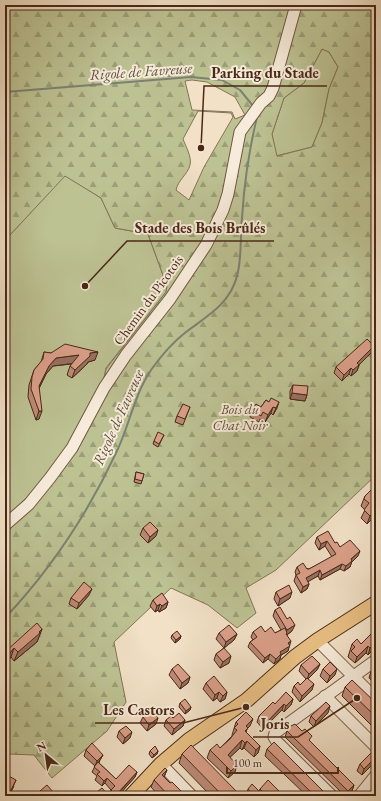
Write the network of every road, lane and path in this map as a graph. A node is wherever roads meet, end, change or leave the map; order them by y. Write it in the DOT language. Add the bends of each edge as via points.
graph roads {
  1 [pos="296,5"];
  2 [pos="5,525"];
  3 [pos="376,603"];
  4 [pos="318,640"];
  5 [pos="376,660"];
  6 [pos="353,677"];
  7 [pos="325,696"];
  8 [pos="376,699"];
  9 [pos="376,747"];
  10 [pos="161,764"];
  11 [pos="376,775"];
  12 [pos="131,796"];
  13 [pos="192,796"];
  14 [pos="332,796"];
  15 [pos="359,796"];
  1 -- 2 [label="street, Chemin du Picotois" via="273,88 240,132 228,194 206,244 170,299 104,388 72,448 29,504"];
  3 -- 4 [label="main road"];
  4 -- 6 [label="street"];
  4 -- 10 [label="main road" via="247,700 188,740"];
  5 -- 6 [label="street"];
  6 -- 7 [label="street"];
  6 -- 8 [label="street"];
  7 -- 9 [label="street"];
  7 -- 14 [label="street" via="275,733 274,737"];
  10 -- 12 [label="main road"];
  10 -- 13 [label="street"];
  11 -- 15 [label="street"];
}
